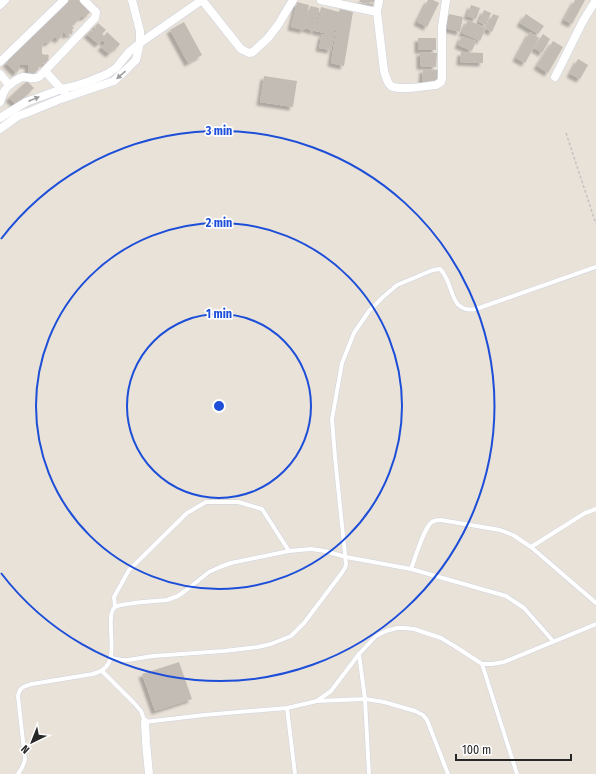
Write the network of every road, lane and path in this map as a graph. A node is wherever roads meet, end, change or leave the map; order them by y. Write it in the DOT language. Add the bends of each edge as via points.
graph roads {
  1 [pos="5,0"];
  2 [pos="64,0"];
  3 [pos="84,0"];
  4 [pos="132,0"];
  5 [pos="202,0"];
  6 [pos="293,0"];
  7 [pos="321,0"];
  8 [pos="379,0"];
  9 [pos="446,0"];
  10 [pos="596,0"];
  11 [pos="0,5"];
  12 [pos="377,12"];
  13 [pos="140,43"];
  14 [pos="0,62"];
  15 [pos="45,71"];
  16 [pos="0,74"];
  17 [pos="555,77"];
  18 [pos="9,85"];
  19 [pos="62,89"];
  20 [pos="68,97"];
  21 [pos="0,102"];
  22 [pos="0,118"];
  23 [pos="0,129"];
  24 [pos="566,133"];
  25 [pos="596,224"];
  26 [pos="596,267"];
  27 [pos="596,509"];
  28 [pos="531,547"];
  29 [pos="288,552"];
  30 [pos="346,557"];
  31 [pos="411,569"];
  32 [pos="596,603"];
  33 [pos="116,607"];
  34 [pos="596,624"];
  35 [pos="553,641"];
  36 [pos="359,654"];
  37 [pos="111,658"];
  38 [pos="482,664"];
  39 [pos="102,670"];
  40 [pos="365,699"];
  41 [pos="317,701"];
  42 [pos="287,708"];
  43 [pos="145,722"];
  44 [pos="18,774"];
  45 [pos="149,774"];
  46 [pos="295,774"];
  47 [pos="369,774"];
  48 [pos="448,774"];
  49 [pos="517,774"];
  1 -- 11 [label="street"];
  2 -- 14 [label="street"];
  3 -- 15 [label="street" via="96,12 95,18"];
  4 -- 13 [label="street" via="140,31"];
  5 -- 6 [label="street" via="242,49 249,53 268,38"];
  5 -- 13 [label="street"];
  7 -- 12 [label="street"];
  8 -- 12 [label="street"];
  9 -- 12 [label="street" via="442,27 442,79 436,85 404,88 391,86 384,71"];
  10 -- 17 [label="street"];
  13 -- 19 [label="street" via="107,74"];
  13 -- 20 [label="street, one-way" via="136,60 114,81"];
  15 -- 18 [label="street" via="35,79 24,77"];
  15 -- 19 [label="street"];
  16 -- 18 [label="street"];
  18 -- 21 [label="street"];
  19 -- 20 [label="street"];
  22 -- 19 [label="street, one-way" via="26,102"];
  20 -- 23 [label="street" via="18,116"];
  24 -- 25 [label="path"];
  26 -- 30 [label="lane" via="468,311 457,304 444,273 440,269 433,270 396,285 369,311 354,333 342,363 332,419"];
  27 -- 28 [label="lane"];
  28 -- 31 [label="lane" via="500,530 436,520 426,528"];
  28 -- 32 [label="lane"];
  29 -- 30 [label="lane" via="325,551"];
  29 -- 33 [label="lane" via="231,562 209,572 178,596 168,600"];
  29 -- 33 [label="lane" via="262,509 238,502 206,502 187,513 129,570 114,597"];
  30 -- 31 [label="lane"];
  30 -- 37 [label="lane" via="345,568 304,623 282,640 258,647 231,650 128,660"];
  31 -- 35 [label="lane" via="506,596 524,608"];
  33 -- 37 [label="lane" via="111,614"];
  34 -- 35 [label="lane"];
  35 -- 38 [label="lane" via="504,662"];
  36 -- 38 [label="lane" via="376,636 396,628 405,628 441,638"];
  36 -- 40 [label="lane"];
  36 -- 41 [label="lane" via="331,691"];
  37 -- 39 [label="lane"];
  38 -- 49 [label="lane"];
  39 -- 43 [label="lane" via="141,711"];
  39 -- 44 [label="lane" via="93,674 32,684 20,689 18,696 25,759"];
  40 -- 41 [label="lane"];
  40 -- 47 [label="lane"];
  40 -- 48 [label="lane" via="384,702 423,715"];
  41 -- 42 [label="lane"];
  42 -- 43 [label="lane"];
  42 -- 46 [label="lane"];
  43 -- 45 [label="street"];
}
